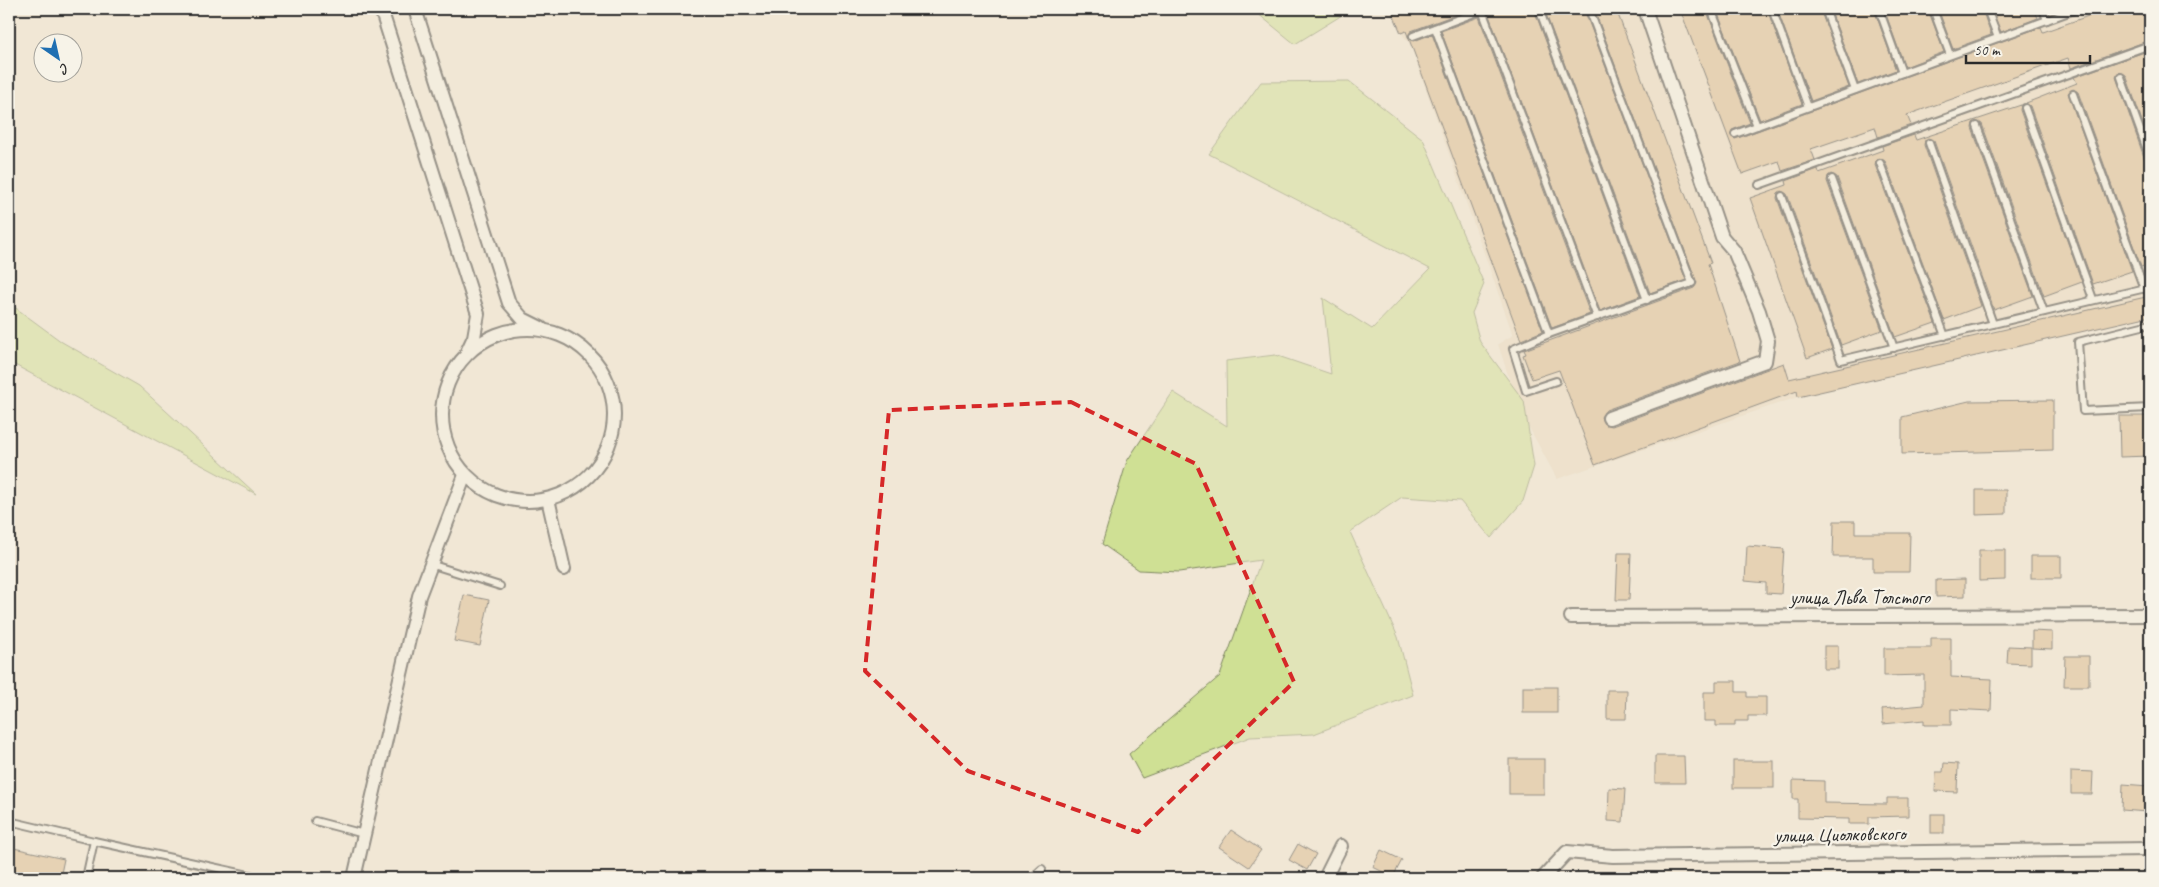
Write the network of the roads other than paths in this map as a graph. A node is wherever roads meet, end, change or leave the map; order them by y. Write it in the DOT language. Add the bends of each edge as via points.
graph roads {
  1 [pos="381,9"];
  2 [pos="415,9"];
  3 [pos="1539,9"];
  4 [pos="1589,9"];
  5 [pos="1645,9"];
  6 [pos="1711,9"];
  7 [pos="1772,9"];
  8 [pos="1825,9"];
  9 [pos="1879,9"];
  10 [pos="1933,9"];
  11 [pos="1988,9"];
  12 [pos="2043,9"];
  13 [pos="2077,9"];
  14 [pos="1484,10"];
  15 [pos="2047,20"];
  16 [pos="1435,28"];
  17 [pos="1412,36"];
  18 [pos="1998,38"];
  19 [pos="2150,45"];
  20 [pos="1950,55"];
  21 [pos="1902,73"];
  22 [pos="2121,77"];
  23 [pos="1855,90"];
  24 [pos="2073,94"];
  25 [pos="1808,107"];
  26 [pos="2025,108"];
  27 [pos="1757,126"];
  28 [pos="1977,126"];
  29 [pos="1736,134"];
  30 [pos="1929,142"];
  31 [pos="2150,158"];
  32 [pos="1880,163"];
  33 [pos="1832,180"];
  34 [pos="1759,185"];
  35 [pos="1782,196"];
  36 [pos="2147,288"];
  37 [pos="2092,299"];
  38 [pos="1647,300"];
  39 [pos="2044,312"];
  40 [pos="1597,317"];
  41 [pos="1993,324"];
  42 [pos="2150,324"];
  43 [pos="550,332"];
  44 [pos="1549,334"];
  45 [pos="1945,336"];
  46 [pos="1894,348"];
  47 [pos="463,359"];
  48 [pos="1556,381"];
  49 [pos="2150,408"];
  50 [pos="1609,418"];
  51 [pos="465,475"];
  52 [pos="548,499"];
  53 [pos="430,564"];
  54 [pos="564,569"];
  55 [pos="500,586"];
  56 [pos="2150,615"];
  57 [pos="1571,617"];
  58 [pos="9,821"];
  59 [pos="314,821"];
  60 [pos="364,834"];
  61 [pos="94,842"];
  62 [pos="1341,846"];
  63 [pos="2150,849"];
  64 [pos="1042,869"];
  65 [pos="86,878"];
  66 [pos="262,878"];
  67 [pos="354,878"];
  68 [pos="1032,878"];
  69 [pos="1325,878"];
  70 [pos="1543,878"];
  1 -- 47 [label="street" via="478,314 474,337"];
  2 -- 43 [label="street" via="509,303 523,319"];
  3 -- 38 [label="lane"];
  4 -- 38 [label="lane" via="1692,284"];
  5 -- 50 [label="street" via="1722,237 1744,271 1768,341 1764,361"];
  6 -- 27 [label="lane"];
  7 -- 25 [label="lane"];
  8 -- 23 [label="lane"];
  9 -- 21 [label="lane"];
  10 -- 20 [label="lane"];
  11 -- 18 [label="lane"];
  12 -- 15 [label="lane"];
  13 -- 15 [label="lane"];
  14 -- 16 [label="lane"];
  14 -- 40 [label="lane"];
  15 -- 18 [label="lane"];
  16 -- 17 [label="lane"];
  16 -- 44 [label="lane"];
  18 -- 20 [label="lane"];
  19 -- 34 [label="lane"];
  20 -- 21 [label="lane"];
  21 -- 23 [label="lane"];
  22 -- 31 [label="lane"];
  23 -- 25 [label="lane"];
  24 -- 36 [label="lane"];
  25 -- 27 [label="lane"];
  26 -- 37 [label="lane"];
  27 -- 29 [label="lane"];
  28 -- 39 [label="lane"];
  30 -- 41 [label="lane"];
  32 -- 45 [label="lane"];
  33 -- 46 [label="lane"];
  35 -- 46 [label="lane" via="1841,360"];
  36 -- 37 [label="lane"];
  37 -- 39 [label="lane"];
  38 -- 40 [label="lane"];
  39 -- 41 [label="lane"];
  40 -- 44 [label="lane"];
  41 -- 45 [label="lane"];
  42 -- 49 [label="lane" via="2078,342 2083,411"];
  43 -- 47 [label="street" via="509,331 484,341"];
  43 -- 52 [label="street" via="579,346 596,363 608,384 614,416 608,448 590,475 564,494"];
  44 -- 48 [label="lane" via="1513,349 1526,391"];
  45 -- 46 [label="lane"];
  47 -- 51 [label="street" via="447,386 442,417 448,448"];
  51 -- 52 [label="street" via="504,498 518,501"];
  51 -- 53 [label="street"];
  52 -- 54 [label="street"];
  53 -- 55 [label="lane"];
  53 -- 60 [label="street" via="419,596"];
  56 -- 57 [label="street, улица Льва Толстого"];
  58 -- 61 [label="lane"];
  59 -- 60 [label="lane"];
  60 -- 67 [label="street"];
  61 -- 65 [label="lane"];
  61 -- 66 [label="lane"];
  62 -- 69 [label="street"];
  63 -- 70 [label="street, улица Циолковского" via="1612,856 1566,852"];
  64 -- 68 [label="lane"];
}
